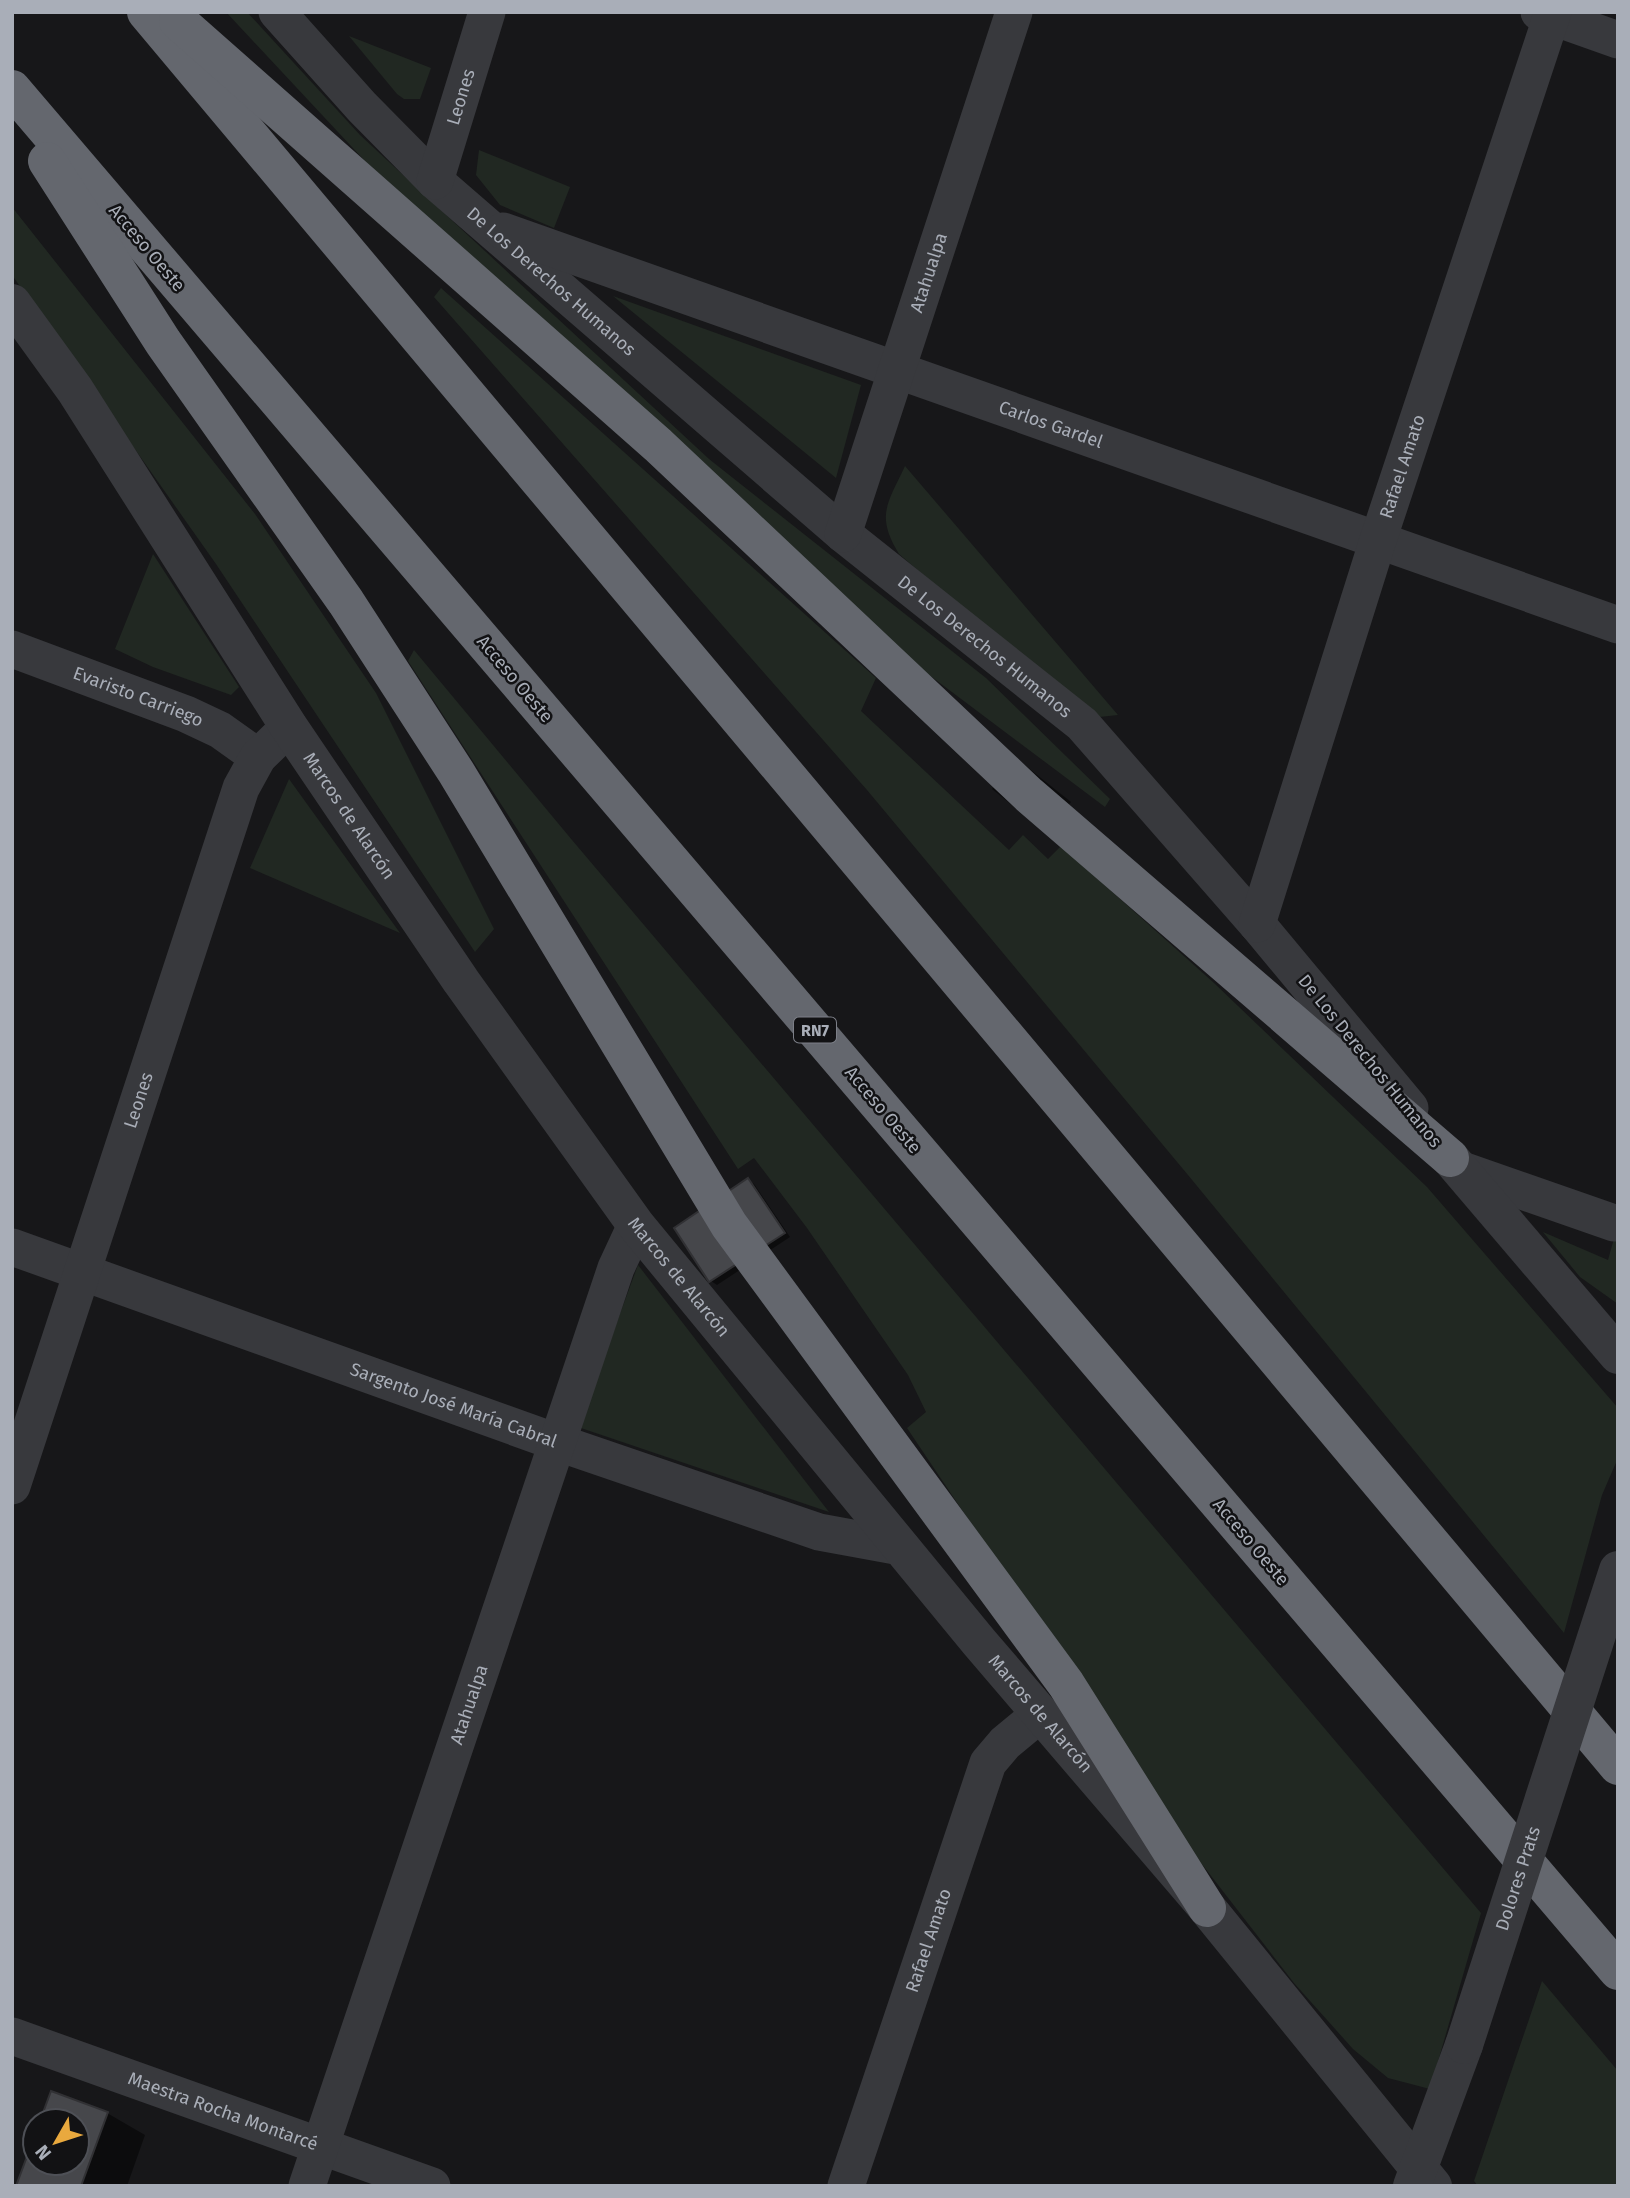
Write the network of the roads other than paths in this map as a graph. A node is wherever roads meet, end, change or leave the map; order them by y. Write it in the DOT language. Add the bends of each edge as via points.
graph roads {
  1 [pos="146,12"];
  2 [pos="169,12"];
  3 [pos="277,12"];
  4 [pos="486,12"];
  5 [pos="1014,12"];
  6 [pos="1548,14"];
  7 [pos="1618,40"];
  8 [pos="12,89"];
  9 [pos="12,106"];
  10 [pos="435,181"];
  11 [pos="485,224"];
  12 [pos="12,303"];
  13 [pos="897,368"];
  14 [pos="843,534"];
  15 [pos="1378,540"];
  16 [pos="1618,625"];
  17 [pos="12,649"];
  18 [pos="289,727"];
  19 [pos="258,757"];
  20 [pos="1257,924"];
  21 [pos="1456,1164"];
  22 [pos="1614,1223"];
  23 [pos="636,1225"];
  24 [pos="12,1247"];
  25 [pos="81,1272"];
  26 [pos="1618,1355"];
  27 [pos="559,1443"];
  28 [pos="12,1486"];
  29 [pos="901,1547"];
  30 [pos="1618,1570"];
  31 [pos="1040,1714"];
  32 [pos="1618,1766"];
  33 [pos="1207,1908"];
  34 [pos="1618,1971"];
  35 [pos="12,2036"];
  36 [pos="320,2145"];
  37 [pos="1421,2180"];
  38 [pos="307,2186"];
  39 [pos="432,2186"];
  40 [pos="846,2186"];
  1 -- 32 [label="highway"];
  2 -- 21 [label="highway" via="658,445 1029,794"];
  3 -- 10 [label="street, De Los Derechos Humanos"];
  4 -- 10 [label="street, Leones"];
  5 -- 13 [label="street, Atahualpa"];
  6 -- 7 [label="street"];
  6 -- 15 [label="street, Rafael Amato"];
  8 -- 34 [label="highway, Acceso Oeste / RN7"];
  9 -- 33 [label="highway" via="163,342 346,602 456,772 729,1225 1066,1684"];
  10 -- 11 [label="street, De Los Derechos Humanos"];
  11 -- 13 [label="street, Carlos Gardel"];
  11 -- 14 [label="street, De Los Derechos Humanos"];
  12 -- 18 [label="street, Marcos de Alarcón" via="75,390"];
  13 -- 14 [label="street, Atahualpa"];
  13 -- 15 [label="street, Carlos Gardel"];
  14 -- 20 [label="street, De Los Derechos Humanos" via="1082,724"];
  15 -- 16 [label="street, Carlos Gardel"];
  15 -- 20 [label="street, Rafael Amato"];
  17 -- 19 [label="street, Evaristo Carriego" via="186,714 220,730"];
  18 -- 19 [label="street, Leones"];
  18 -- 23 [label="street, Marcos de Alarcón" via="461,981"];
  19 -- 25 [label="street, Leones" via="241,788"];
  20 -- 21 [label="street, De Los Derechos Humanos"];
  21 -- 22 [label="street"];
  21 -- 26 [label="street, De Los Derechos Humanos"];
  23 -- 27 [label="street, Atahualpa" via="616,1268"];
  23 -- 29 [label="street, Marcos de Alarcón"];
  24 -- 25 [label="street, Sargento José María Cabral"];
  25 -- 27 [label="street, Sargento José María Cabral"];
  25 -- 28 [label="street, Leones"];
  27 -- 29 [label="street, Sargento José María Cabral" via="820,1532"];
  27 -- 36 [label="street, Atahualpa"];
  29 -- 31 [label="street, Marcos de Alarcón"];
  30 -- 37 [label="street, Dolores Prats, bridge"];
  31 -- 33 [label="street, Marcos de Alarcón"];
  31 -- 40 [label="street, Rafael Amato" via="988,1763"];
  33 -- 37 [label="street, Marcos de Alarcón" via="1337,2065"];
  35 -- 36 [label="street, Maestra Rocha Montarcé"];
  36 -- 38 [label="street, Atahualpa"];
  36 -- 39 [label="street, Maestra Rocha Montarcé"];
}
